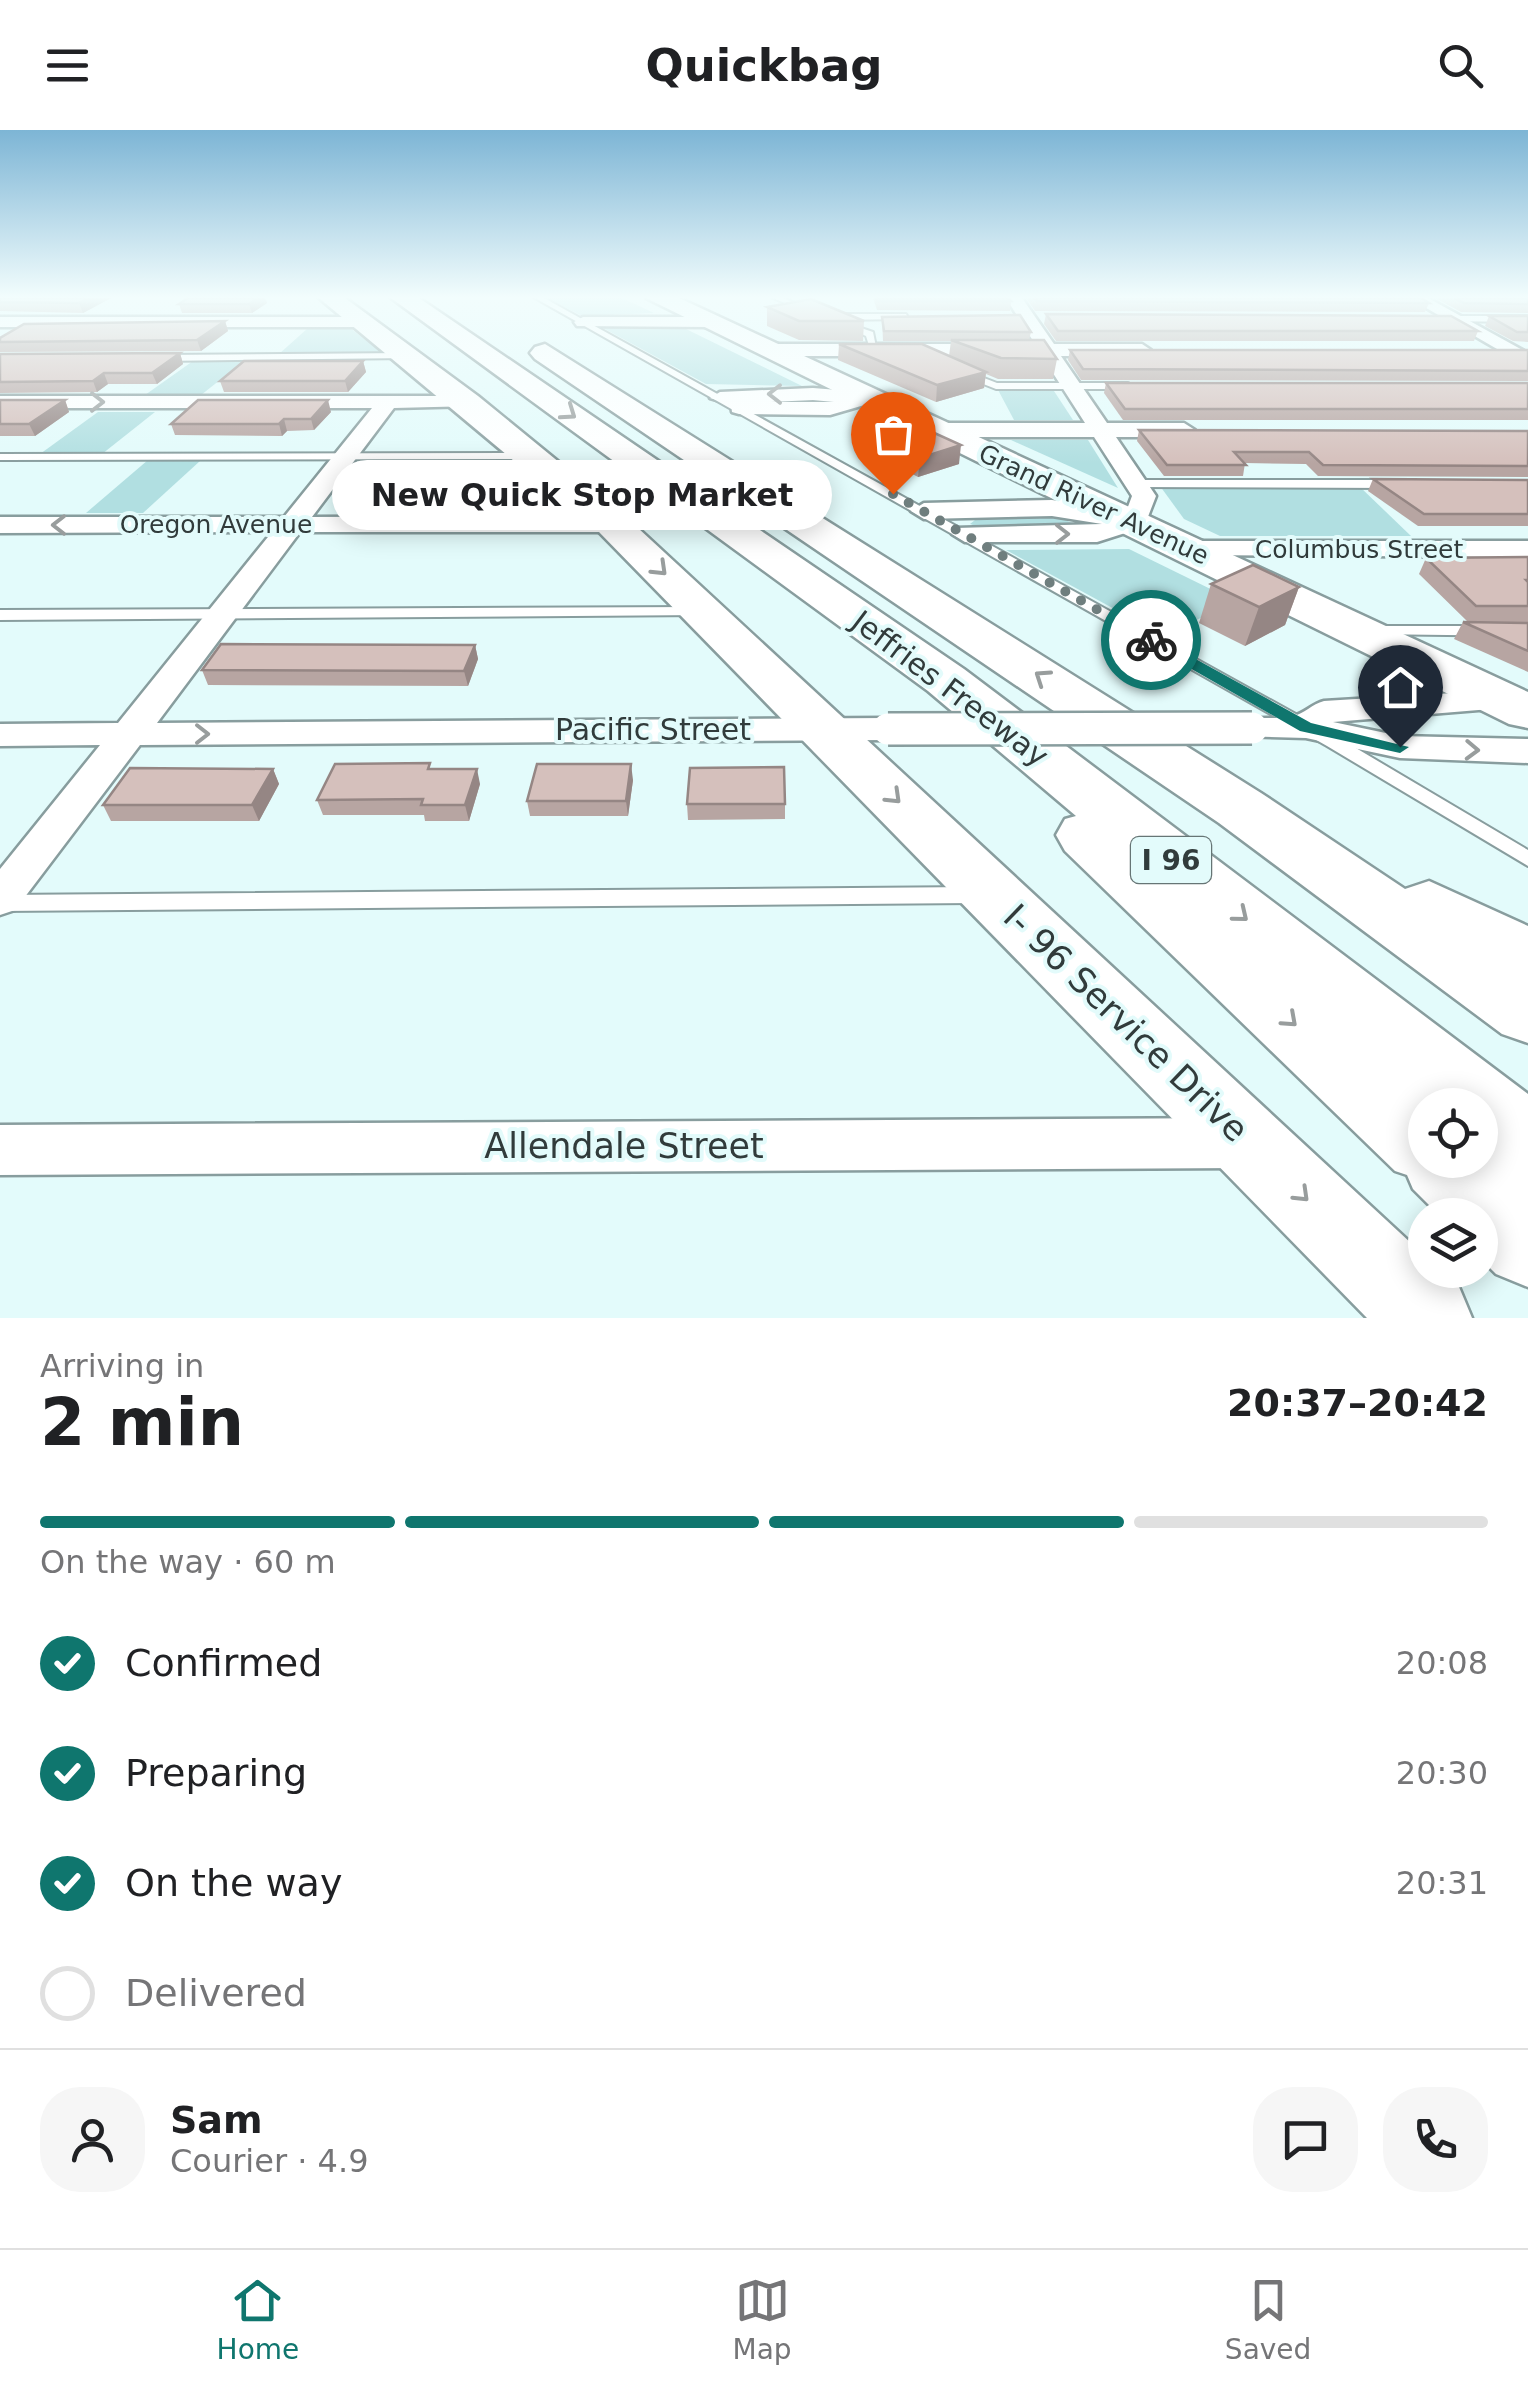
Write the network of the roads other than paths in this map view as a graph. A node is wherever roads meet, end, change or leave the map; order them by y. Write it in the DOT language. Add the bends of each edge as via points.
graph roads {
  1 [pos="404,353"];
  2 [pos="482,353"];
  3 [pos="583,353"];
  4 [pos="640,353"];
  5 [pos="777,353"];
  6 [pos="926,353"];
  7 [pos="1050,353"];
  8 [pos="407,356"];
  9 [pos="153,358"];
  10 [pos="1072,386"];
  11 [pos="1150,386"];
  12 [pos="875,399"];
  13 [pos="0,402"];
  14 [pos="388,402"];
  15 [pos="467,402"];
  16 [pos="729,403"];
  17 [pos="940,430"];
  18 [pos="1101,430"];
  19 [pos="1202,430"];
  20 [pos="346,456"];
  21 [pos="531,456"];
  22 [pos="0,457"];
  23 [pos="1136,483"];
  24 [pos="1410,484"];
  25 [pos="924,511"];
  26 [pos="1135,522"];
  27 [pos="293,524"];
  28 [pos="612,524"];
  29 [pos="0,525"];
  30 [pos="965,534"];
  31 [pos="1191,549"];
  32 [pos="1528,549"];
  33 [pos="704,612"];
  34 [pos="224,614"];
  35 [pos="0,615"];
  36 [pos="860,620"];
  37 [pos="1363,631"];
  38 [pos="1528,631"];
  39 [pos="1516,706"];
  40 [pos="1306,727"];
  41 [pos="856,729"];
  42 [pos="0,735"];
  43 [pos="132,735"];
  44 [pos="1528,751"];
  45 [pos="1240,808"];
  46 [pos="1528,859"];
  47 [pos="994,894"];
  48 [pos="0,901"];
  49 [pos="1528,959"];
  50 [pos="1528,1012"];
  51 [pos="1456,1088"];
  52 [pos="1498,1121"];
  53 [pos="1408,1128"];
  54 [pos="1248,1143"];
  55 [pos="1528,1145"];
  56 [pos="0,1150"];
  57 [pos="1461,1178"];
  58 [pos="1528,1242"];
  59 [pos="1428,1318"];
  1 -- 8 [label="street, I- 96 Service Drive"];
  2 -- 36 [label="main road, Jeffries Freeway / I 96, one-way"];
  45 -- 3 [label="main road, Jeffries Freeway / I 96, one-way"];
  4 -- 16 [label="lane"];
  5 -- 12 [label="main road, Grand River Avenue"];
  6 -- 10 [label="lane" via="996,386"];
  7 -- 10 [label="street"];
  8 -- 9 [label="lane"];
  8 -- 15 [label="street, I- 96 Service Drive"];
  10 -- 11 [label="lane"];
  10 -- 18 [label="street"];
  12 -- 16 [label="street" via="830,409"];
  12 -- 17 [label="main road, Grand River Avenue"];
  13 -- 14 [label="street, one-way"];
  14 -- 15 [label="street"];
  14 -- 20 [label="street"];
  15 -- 21 [label="street, I- 96 Service Drive"];
  16 -- 25 [label="lane"];
  17 -- 18 [label="street"];
  17 -- 26 [label="main road, Grand River Avenue"];
  18 -- 19 [label="street"];
  18 -- 23 [label="street"];
  20 -- 21 [label="lane"];
  20 -- 22 [label="lane"];
  20 -- 27 [label="street"];
  21 -- 28 [label="street, I- 96 Service Drive"];
  23 -- 24 [label="lane"];
  23 -- 26 [label="street" via="1144,496"];
  25 -- 26 [label="street" via="1052,508"];
  25 -- 30 [label="lane"];
  30 -- 26 [label="street, one-way" via="1097,534"];
  26 -- 31 [label="main road, Grand River Avenue"];
  27 -- 28 [label="street, Oregon Avenue"];
  27 -- 29 [label="street, Oregon Avenue, one-way"];
  27 -- 34 [label="street"];
  28 -- 33 [label="street, I- 96 Service Drive, one-way"];
  30 -- 40 [label="lane"];
  31 -- 32 [label="street, Columbus Street"];
  31 -- 37 [label="main road, Grand River Avenue"];
  33 -- 34 [label="lane"];
  33 -- 41 [label="street, I- 96 Service Drive"];
  34 -- 35 [label="lane"];
  34 -- 43 [label="street"];
  36 -- 51 [label="main road, Jeffries Freeway / I 96, one-way" via="946,680"];
  36 -- 53 [label="main road, one-way"];
  37 -- 38 [label="lane"];
  37 -- 39 [label="main road, Grand River Avenue"];
  39 -- 40 [label="street, Pacific Street" via="1324,711"];
  40 -- 41 [label="street, Pacific Street, bridge"];
  40 -- 44 [label="street, Pacific Street, one-way" via="1400,747"];
  40 -- 46 [label="lane"];
  43 -- 41 [label="street, Pacific Street, one-way"];
  41 -- 47 [label="street, I- 96 Service Drive, one-way"];
  42 -- 43 [label="street, Pacific Street"];
  43 -- 48 [label="street"];
  45 -- 49 [label="main road"];
  45 -- 50 [label="main road, Jeffries Freeway / I 96"];
  47 -- 48 [label="lane"];
  47 -- 54 [label="street, I- 96 Service Drive"];
  52 -- 55 [label="main road, Jeffries Freeway / I 96"];
  54 -- 56 [label="street, Allendale Street"];
  54 -- 59 [label="street, I- 96 Service Drive, one-way"];
  57 -- 58 [label="main road"];
}
